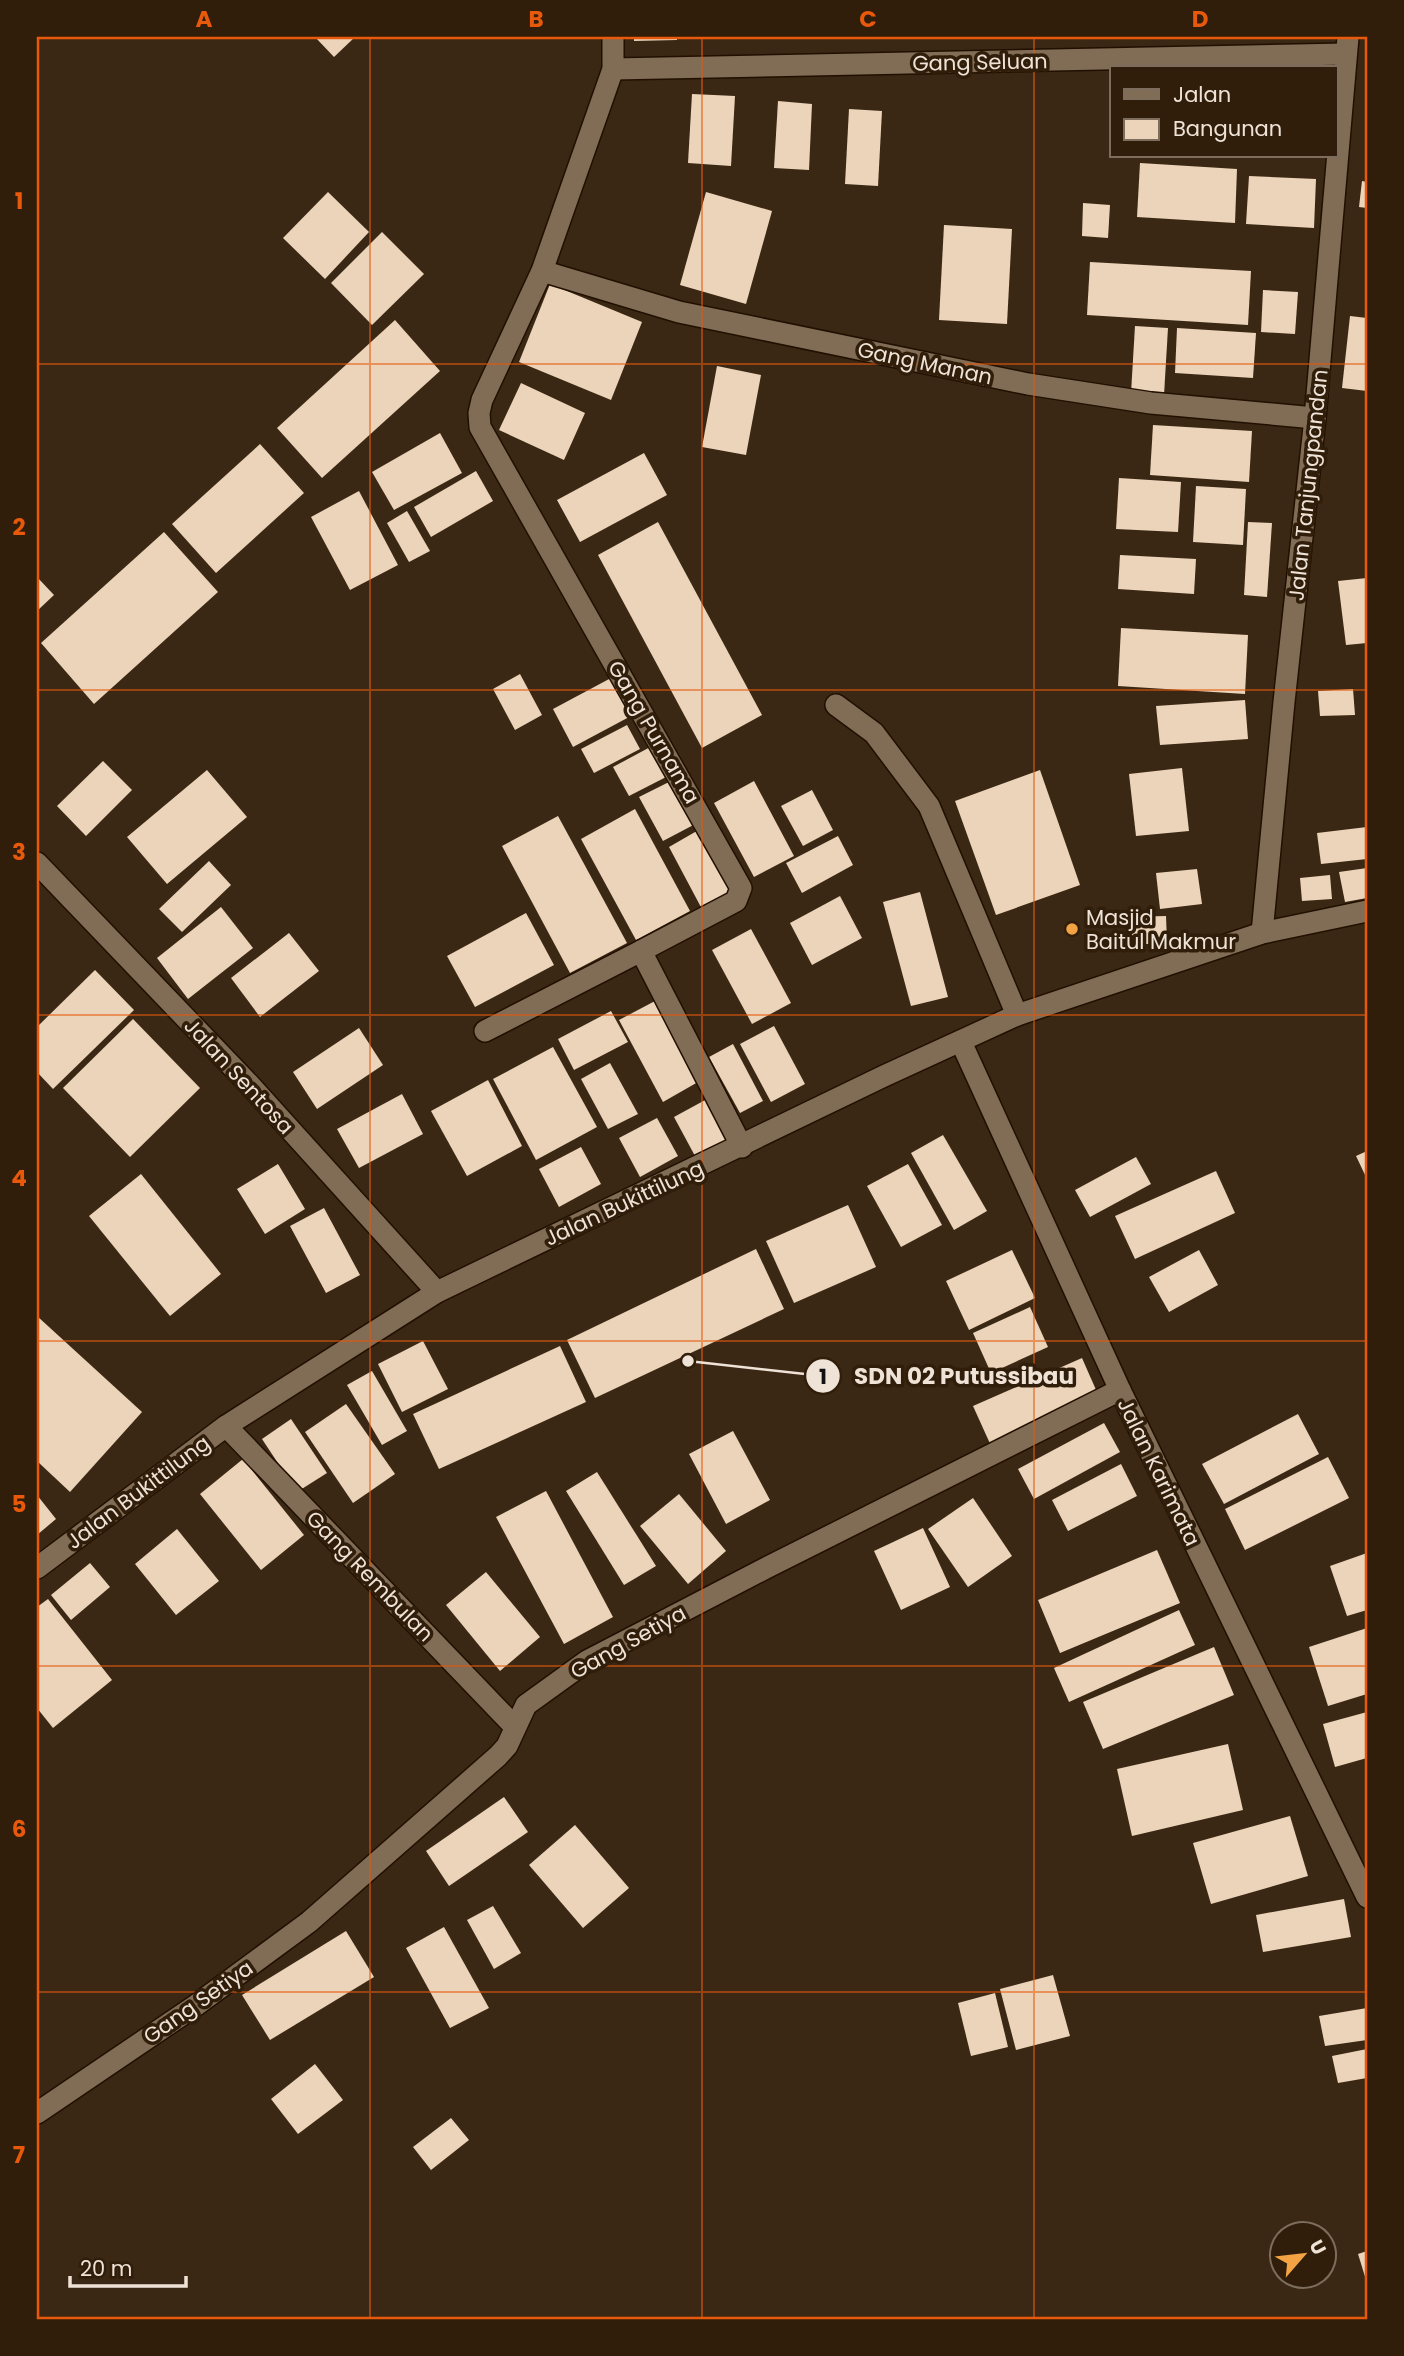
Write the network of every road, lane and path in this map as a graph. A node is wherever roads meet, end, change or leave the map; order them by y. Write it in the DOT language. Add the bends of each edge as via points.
graph roads {
  1 [pos="613,37"];
  2 [pos="1347,46"];
  3 [pos="613,69"];
  4 [pos="1338,151"];
  5 [pos="1337,158"];
  6 [pos="542,271"];
  7 [pos="1315,418"];
  8 [pos="836,705"];
  9 [pos="37,863"];
  10 [pos="1367,911"];
  11 [pos="1262,933"];
  12 [pos="640,951"];
  13 [pos="1017,1015"];
  14 [pos="485,1031"];
  15 [pos="961,1042"];
  16 [pos="742,1147"];
  17 [pos="437,1292"];
  18 [pos="1120,1391"];
  19 [pos="226,1426"];
  20 [pos="37,1567"];
  21 [pos="515,1727"];
  22 [pos="1367,1897"];
  23 [pos="37,2113"];
  1 -- 3 [label="street"];
  2 -- 3 [label="street, Gang Seluan"];
  2 -- 4 [label="street, Jalan Tanjungpandan"];
  3 -- 6 [label="street"];
  5 -- 7 [label="street, Jalan Tanjungpandan"];
  6 -- 7 [label="street, Gang Manan" via="679,312 1028,384 1151,403"];
  6 -- 12 [label="street, Gang Purnama" via="482,400 480,427 741,888 736,901"];
  7 -- 11 [label="street, Jalan Tanjungpandan"];
  8 -- 13 [label="street" via="874,733 929,806"];
  9 -- 17 [label="street, Jalan Sentosa" via="248,1084"];
  10 -- 11 [label="street, Jalan Bukittilung"];
  11 -- 13 [label="street, Jalan Bukittilung"];
  12 -- 14 [label="street"];
  12 -- 16 [label="street"];
  13 -- 15 [label="street, Jalan Bukittilung"];
  15 -- 16 [label="street, Jalan Bukittilung"];
  15 -- 18 [label="street, Jalan Karimata"];
  16 -- 17 [label="street, Jalan Bukittilung"];
  17 -- 19 [label="street, Jalan Bukittilung"];
  18 -- 21 [label="street, Gang Setiya" via="587,1661 526,1705"];
  18 -- 22 [label="street, Jalan Karimata"];
  19 -- 20 [label="street, Jalan Bukittilung"];
  19 -- 21 [label="street, Gang Rembulan"];
  21 -- 23 [label="street, Gang Setiya" via="498,1756 309,1922"];
}
